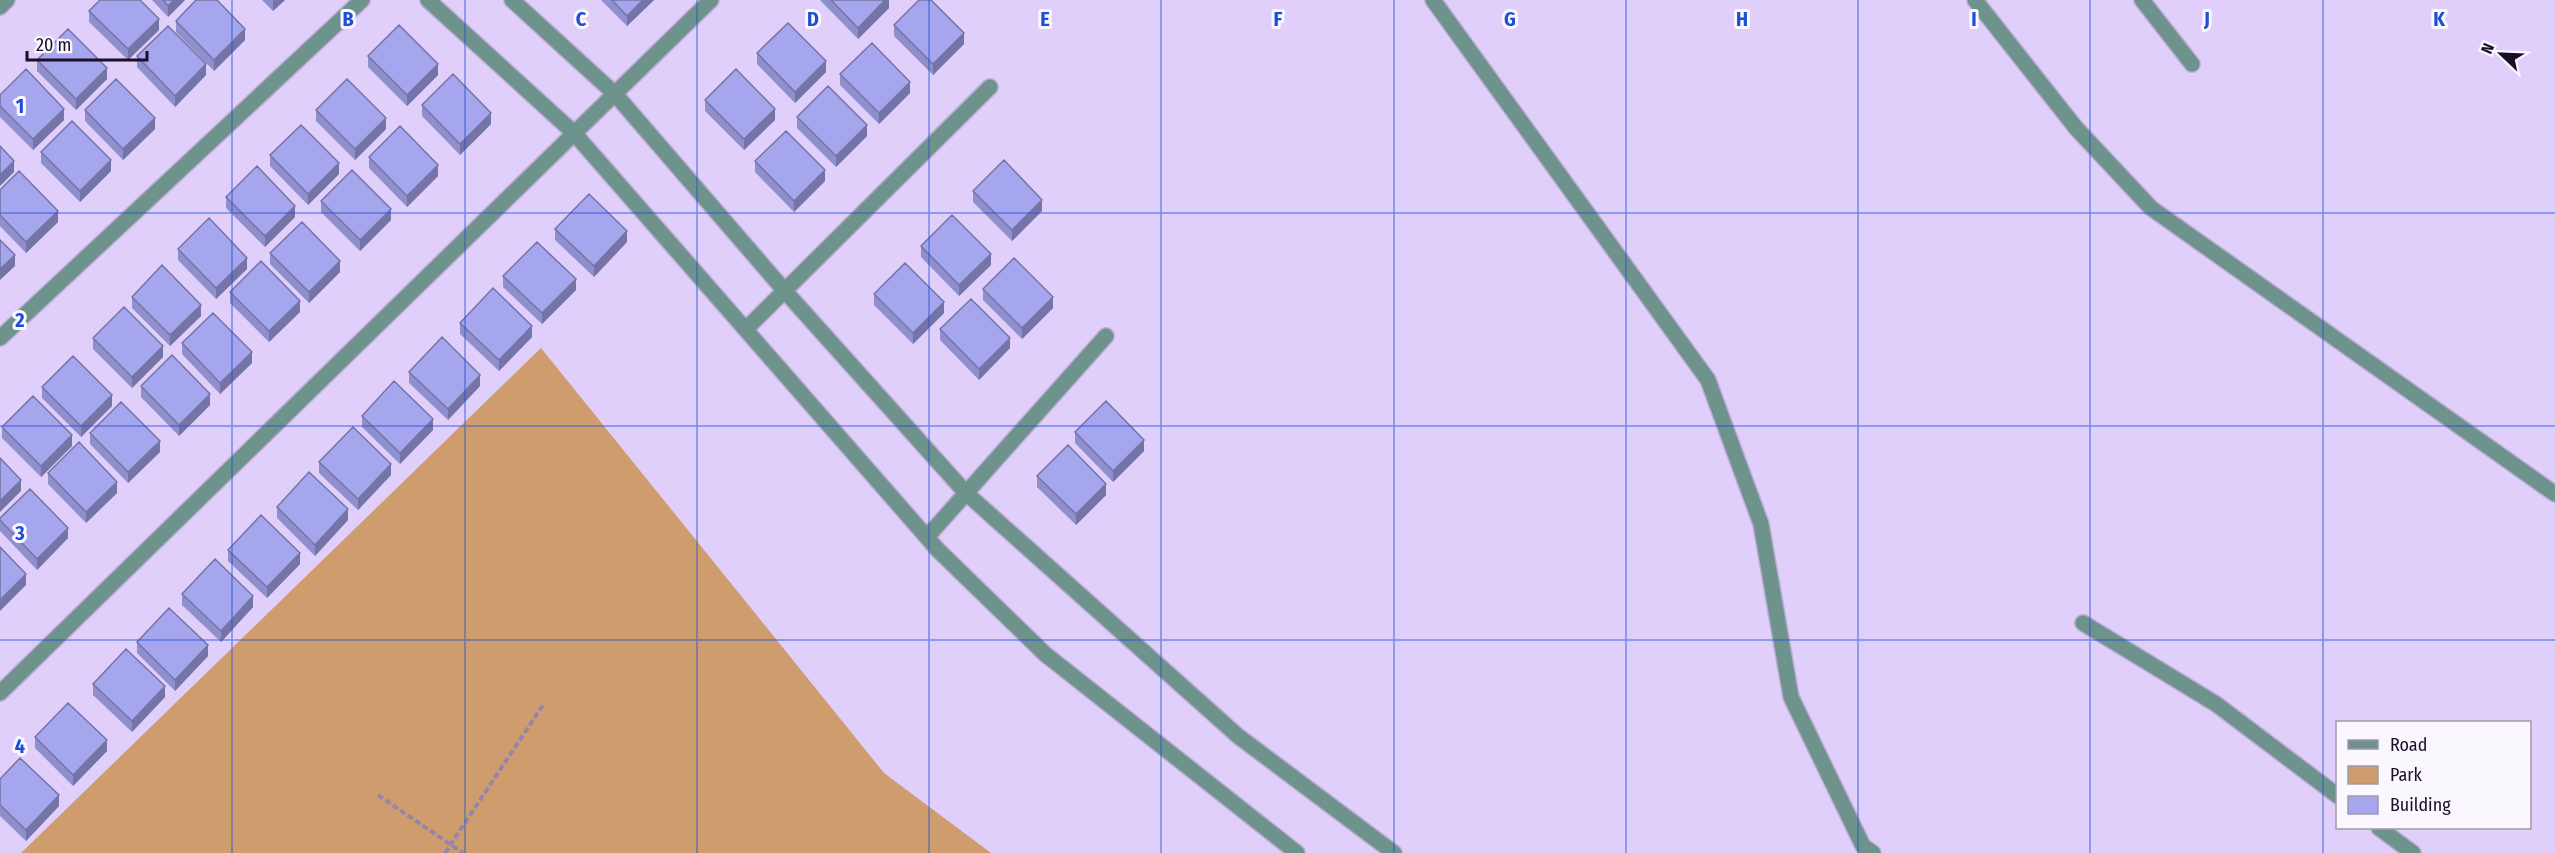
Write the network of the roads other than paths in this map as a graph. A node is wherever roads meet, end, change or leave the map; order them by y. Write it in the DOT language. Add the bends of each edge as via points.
graph roads {
  1 [pos="7,0"];
  2 [pos="362,0"];
  3 [pos="428,0"];
  4 [pos="512,0"];
  5 [pos="711,0"];
  6 [pos="1434,0"];
  7 [pos="1975,0"];
  8 [pos="2142,0"];
  9 [pos="0,7"];
  10 [pos="2192,64"];
  11 [pos="990,87"];
  12 [pos="615,94"];
  13 [pos="574,134"];
  14 [pos="784,290"];
  15 [pos="746,329"];
  16 [pos="1106,336"];
  17 [pos="0,338"];
  18 [pos="966,493"];
  19 [pos="2555,494"];
  20 [pos="927,537"];
  21 [pos="2083,623"];
  22 [pos="0,693"];
  23 [pos="2336,795"];
  24 [pos="2380,829"];
  25 [pos="1297,853"];
  26 [pos="1394,853"];
  27 [pos="1873,853"];
  28 [pos="2413,853"];
  1 -- 9 [label="street"];
  2 -- 17 [label="street"];
  3 -- 13 [label="street"];
  4 -- 12 [label="street"];
  5 -- 12 [label="street"];
  6 -- 27 [label="street" via="1708,380 1761,524 1791,697 1863,846"];
  7 -- 19 [label="street" via="2076,128 2151,208"];
  8 -- 10 [label="street"];
  11 -- 14 [label="street"];
  12 -- 13 [label="street"];
  12 -- 14 [label="street"];
  13 -- 15 [label="street"];
  13 -- 22 [label="street"];
  14 -- 15 [label="street"];
  14 -- 18 [label="street"];
  15 -- 20 [label="street"];
  16 -- 18 [label="street"];
  18 -- 20 [label="street"];
  18 -- 26 [label="street" via="1238,735"];
  20 -- 25 [label="street" via="1045,654"];
  21 -- 23 [label="street" via="2216,704"];
  24 -- 28 [label="street"];
}
